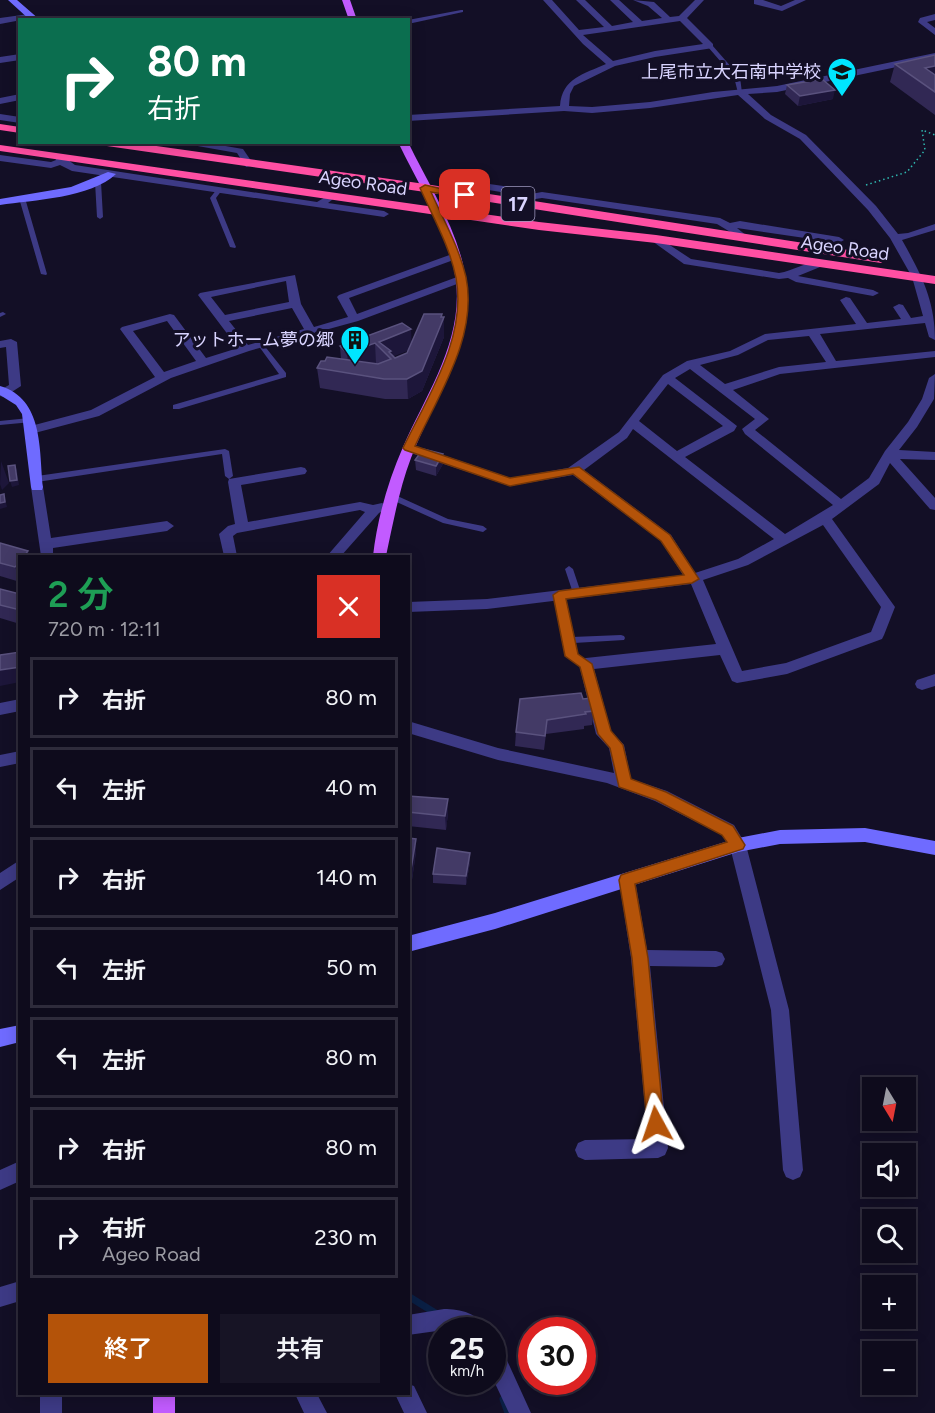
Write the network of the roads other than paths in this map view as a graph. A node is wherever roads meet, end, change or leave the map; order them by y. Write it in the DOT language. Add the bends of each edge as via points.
graph roads {
  1 [pos="12,0"];
  2 [pos="346,0"];
  3 [pos="547,0"];
  4 [pos="580,0"];
  5 [pos="614,0"];
  6 [pos="637,0"];
  7 [pos="700,0"];
  8 [pos="759,0"];
  9 [pos="802,0"];
  10 [pos="461,11"];
  11 [pos="32,18"];
  12 [pos="352,18"];
  13 [pos="682,18"];
  14 [pos="935,18"];
  15 [pos="18,19"];
  16 [pos="668,20"];
  17 [pos="0,21"];
  18 [pos="410,22"];
  19 [pos="640,24"];
  20 [pos="610,28"];
  21 [pos="935,32"];
  22 [pos="578,33"];
  23 [pos="710,46"];
  24 [pos="935,56"];
  25 [pos="18,57"];
  26 [pos="0,60"];
  27 [pos="612,64"];
  28 [pos="740,92"];
  29 [pos="18,97"];
  30 [pos="0,101"];
  31 [pos="564,108"];
  32 [pos="0,117"];
  33 [pos="410,118"];
  34 [pos="18,120"];
  35 [pos="0,128"];
  36 [pos="18,130"];
  37 [pos="113,144"];
  38 [pos="404,144"];
  39 [pos="214,145"];
  40 [pos="0,148"];
  41 [pos="0,158"];
  42 [pos="60,160"];
  43 [pos="249,165"];
  44 [pos="111,174"];
  45 [pos="98,182"];
  46 [pos="462,183"];
  47 [pos="425,188"];
  48 [pos="219,190"];
  49 [pos="332,196"];
  50 [pos="529,196"];
  51 [pos="22,198"];
  52 [pos="0,202"];
  53 [pos="504,202"];
  54 [pos="319,205"];
  55 [pos="437,212"];
  56 [pos="384,214"];
  57 [pos="100,218"];
  58 [pos="730,226"];
  59 [pos="935,227"];
  60 [pos="742,236"];
  61 [pos="895,237"];
  62 [pos="656,239"];
  63 [pos="839,240"];
  64 [pos="232,247"];
  65 [pos="455,256"];
  66 [pos="821,263"];
  67 [pos="909,263"];
  68 [pos="935,268"];
  69 [pos="44,274"];
  70 [pos="790,275"];
  71 [pos="917,277"];
  72 [pos="461,279"];
  73 [pos="935,280"];
  74 [pos="873,293"];
  75 [pos="846,300"];
  76 [pos="295,304"];
  77 [pos="899,307"];
  78 [pos="222,319"];
  79 [pos="354,319"];
  80 [pos="931,319"];
  81 [pos="908,322"];
  82 [pos="864,327"];
  83 [pos="311,332"];
  84 [pos="813,333"];
  85 [pos="935,337"];
  86 [pos="0,345"];
  87 [pos="261,345"];
  88 [pos="245,349"];
  89 [pos="935,354"];
  90 [pos="203,363"];
  91 [pos="691,364"];
  92 [pos="833,365"];
  93 [pos="162,378"];
  94 [pos="667,378"];
  95 [pos="935,378"];
  96 [pos="723,389"];
  97 [pos="2,391"];
  98 [pos="176,406"];
  99 [pos="0,423"];
  100 [pos="633,423"];
  101 [pos="30,425"];
  102 [pos="409,448"];
  103 [pos="889,454"];
  104 [pos="676,456"];
  105 [pos="935,456"];
  106 [pos="575,470"];
  107 [pos="301,471"];
  108 [pos="229,476"];
  109 [pos="37,483"];
  110 [pos="392,501"];
  111 [pos="842,506"];
  112 [pos="935,506"];
  113 [pos="374,510"];
  114 [pos="825,518"];
  115 [pos="167,526"];
  116 [pos="242,528"];
  117 [pos="483,529"];
  118 [pos="785,541"];
  119 [pos="46,550"];
  120 [pos="230,555"];
  121 [pos="335,555"];
  122 [pos="379,555"];
  123 [pos="569,569"];
  124 [pos="694,578"];
  125 [pos="577,593"];
  126 [pos="559,595"];
  127 [pos="410,607"];
  128 [pos="621,638"];
  129 [pos="568,640"];
  130 [pos="723,649"];
  131 [pos="586,664"];
  132 [pos="18,705"];
  133 [pos="0,708"];
  134 [pos="410,728"];
  135 [pos="18,758"];
  136 [pos="0,760"];
  137 [pos="624,783"];
  138 [pos="738,845"];
  139 [pos="935,848"];
  140 [pos="18,869"];
  141 [pos="627,880"];
  142 [pos="0,883"];
  143 [pos="410,943"];
  144 [pos="640,958"];
  145 [pos="716,959"];
  146 [pos="18,1034"];
  147 [pos="0,1038"];
  148 [pos="585,1150"];
  149 [pos="793,1170"];
  150 [pos="18,1172"];
  151 [pos="0,1180"];
  152 [pos="18,1292"];
  153 [pos="0,1297"];
  154 [pos="428,1322"];
  155 [pos="410,1325"];
  156 [pos="506,1383"];
  157 [pos="51,1395"];
  158 [pos="164,1395"];
  159 [pos="407,1395"];
  160 [pos="51,1413"];
  161 [pos="164,1413"];
  162 [pos="416,1413"];
  163 [pos="520,1413"];
  1 -- 11 [label="street"];
  2 -- 12 [label="main road"];
  3 -- 22 [label="street"];
  4 -- 20 [label="street"];
  5 -- 19 [label="street"];
  6 -- 16 [label="street" via="651,4"];
  7 -- 13 [label="street"];
  8 -- 9 [label="street" via="783,9"];
  10 -- 18 [label="lane"];
  13 -- 16 [label="street"];
  13 -- 23 [label="street"];
  14 -- 21 [label="street" via="922,22"];
  15 -- 17 [label="street"];
  16 -- 19 [label="street"];
  19 -- 20 [label="street"];
  20 -- 22 [label="street"];
  22 -- 27 [label="street" via="596,56"];
  23 -- 27 [label="street"];
  23 -- 28 [label="lane" via="737,77"];
  24 -- 28 [label="street" via="777,89"];
  25 -- 26 [label="street"];
  27 -- 31 [label="street" via="571,84"];
  28 -- 31 [label="street" via="650,105"];
  28 -- 61 [label="street" via="768,117 802,137 873,208"];
  29 -- 30 [label="street"];
  31 -- 33 [label="street"];
  32 -- 34 [label="street"];
  35 -- 36 [label="highway"];
  37 -- 43 [label="highway, Ageo Road / 17"];
  38 -- 47 [label="main road"];
  39 -- 43 [label="street" via="240,151"];
  40 -- 42 [label="highway, Ageo Road / 17"];
  41 -- 42 [label="street" via="51,165"];
  42 -- 44 [label="street" via="72,168"];
  42 -- 49 [label="highway, Ageo Road / 17"];
  43 -- 47 [label="highway, Ageo Road / 17"];
  44 -- 45 [label="street"];
  44 -- 48 [label="street"];
  45 -- 51 [label="street"];
  45 -- 57 [label="lane"];
  46 -- 50 [label="street"];
  47 -- 53 [label="highway, Ageo Road / 17"];
  47 -- 55 [label="main road"];
  48 -- 54 [label="street"];
  48 -- 64 [label="lane" via="213,198"];
  49 -- 54 [label="street"];
  49 -- 55 [label="highway, Ageo Road / 17"];
  50 -- 53 [label="street"];
  50 -- 58 [label="street" via="653,211"];
  51 -- 52 [label="street"];
  51 -- 69 [label="lane"];
  53 -- 60 [label="highway, Ageo Road / 17"];
  54 -- 56 [label="street"];
  55 -- 62 [label="highway, Ageo Road / 17"];
  55 -- 65 [label="main road"];
  58 -- 60 [label="street"];
  58 -- 63 [label="street" via="740,224"];
  59 -- 61 [label="street"];
  60 -- 67 [label="highway, Ageo Road / 17"];
  61 -- 67 [label="street"];
  62 -- 66 [label="highway, Ageo Road / 17"];
  62 -- 70 [label="street" via="688,262"];
  65 -- 72 [label="main road"];
  65 -- 79 [label="street" via="343,297"];
  66 -- 70 [label="street"];
  66 -- 71 [label="highway, Ageo Road / 17"];
  67 -- 68 [label="highway, Ageo Road / 17"];
  67 -- 71 [label="street"];
  70 -- 74 [label="street"];
  71 -- 73 [label="highway, Ageo Road / 17"];
  71 -- 80 [label="street"];
  72 -- 79 [label="street"];
  72 -- 102 [label="main road" via="461,328"];
  75 -- 82 [label="street"];
  76 -- 78 [label="street"];
  76 -- 78 [label="street" via="291,277 204,295"];
  76 -- 83 [label="street"];
  77 -- 81 [label="street"];
  78 -- 88 [label="street"];
  79 -- 83 [label="street"];
  80 -- 81 [label="street"];
  80 -- 85 [label="street"];
  81 -- 82 [label="street"];
  82 -- 84 [label="street"];
  83 -- 87 [label="street"];
  84 -- 91 [label="street" via="765,337 734,353"];
  84 -- 92 [label="street"];
  86 -- 97 [label="street" via="11,342 15,386"];
  87 -- 88 [label="street"];
  87 -- 98 [label="lane" via="283,375"];
  88 -- 90 [label="street"];
  89 -- 92 [label="street"];
  90 -- 93 [label="street"];
  90 -- 93 [label="street" via="170,317 126,329"];
  91 -- 94 [label="street"];
  91 -- 96 [label="street"];
  92 -- 96 [label="street" via="779,372"];
  93 -- 101 [label="street" via="94,413"];
  94 -- 100 [label="street"];
  94 -- 104 [label="street" via="731,426"];
  95 -- 103 [label="street" via="913,424"];
  96 -- 111 [label="street" via="763,419 749,431"];
  97 -- 101 [label="street" via="20,402"];
  99 -- 101 [label="lane"];
  100 -- 104 [label="street"];
  100 -- 106 [label="street" via="619,440"];
  101 -- 109 [label="street"];
  102 -- 106 [label="street" via="510,482"];
  102 -- 110 [label="main road"];
  103 -- 105 [label="street"];
  103 -- 111 [label="street" via="874,481"];
  103 -- 112 [label="street"];
  104 -- 118 [label="street"];
  106 -- 124 [label="street" via="666,538"];
  107 -- 116 [label="street" via="234,482"];
  108 -- 109 [label="lane" via="225,451"];
  109 -- 119 [label="street"];
  110 -- 113 [label="street"];
  110 -- 117 [label="lane"];
  110 -- 122 [label="main road"];
  111 -- 114 [label="street"];
  113 -- 116 [label="street" via="360,506"];
  113 -- 121 [label="street"];
  114 -- 118 [label="street"];
  114 -- 130 [label="street" via="888,607 879,633 813,660 750,676 734,676"];
  115 -- 119 [label="street"];
  116 -- 120 [label="street" via="226,534"];
  118 -- 124 [label="street" via="743,562"];
  123 -- 125 [label="lane"];
  124 -- 125 [label="street"];
  124 -- 130 [label="street"];
  125 -- 126 [label="street"];
  126 -- 127 [label="street" via="487,604"];
  126 -- 129 [label="lane"];
  128 -- 129 [label="lane"];
  129 -- 131 [label="lane" via="572,656"];
  130 -- 131 [label="street"];
  131 -- 137 [label="street" via="604,734 616,745"];
  132 -- 133 [label="street"];
  134 -- 137 [label="street" via="498,754"];
  135 -- 136 [label="street"];
  137 -- 138 [label="street" via="661,796 728,830"];
  138 -- 139 [label="street" via="780,837 865,835"];
  138 -- 141 [label="street"];
  138 -- 149 [label="street" via="780,1011"];
  140 -- 142 [label="street"];
  141 -- 143 [label="street"];
  141 -- 144 [label="street"];
  144 -- 145 [label="street"];
  144 -- 148 [label="street" via="658,1148"];
  146 -- 147 [label="street"];
  150 -- 151 [label="street"];
  152 -- 153 [label="street"];
  154 -- 155 [label="street"];
  156 -- 163 [label="street"];
  157 -- 160 [label="street"];
  158 -- 161 [label="main road"];
  159 -- 162 [label="street"];
}
